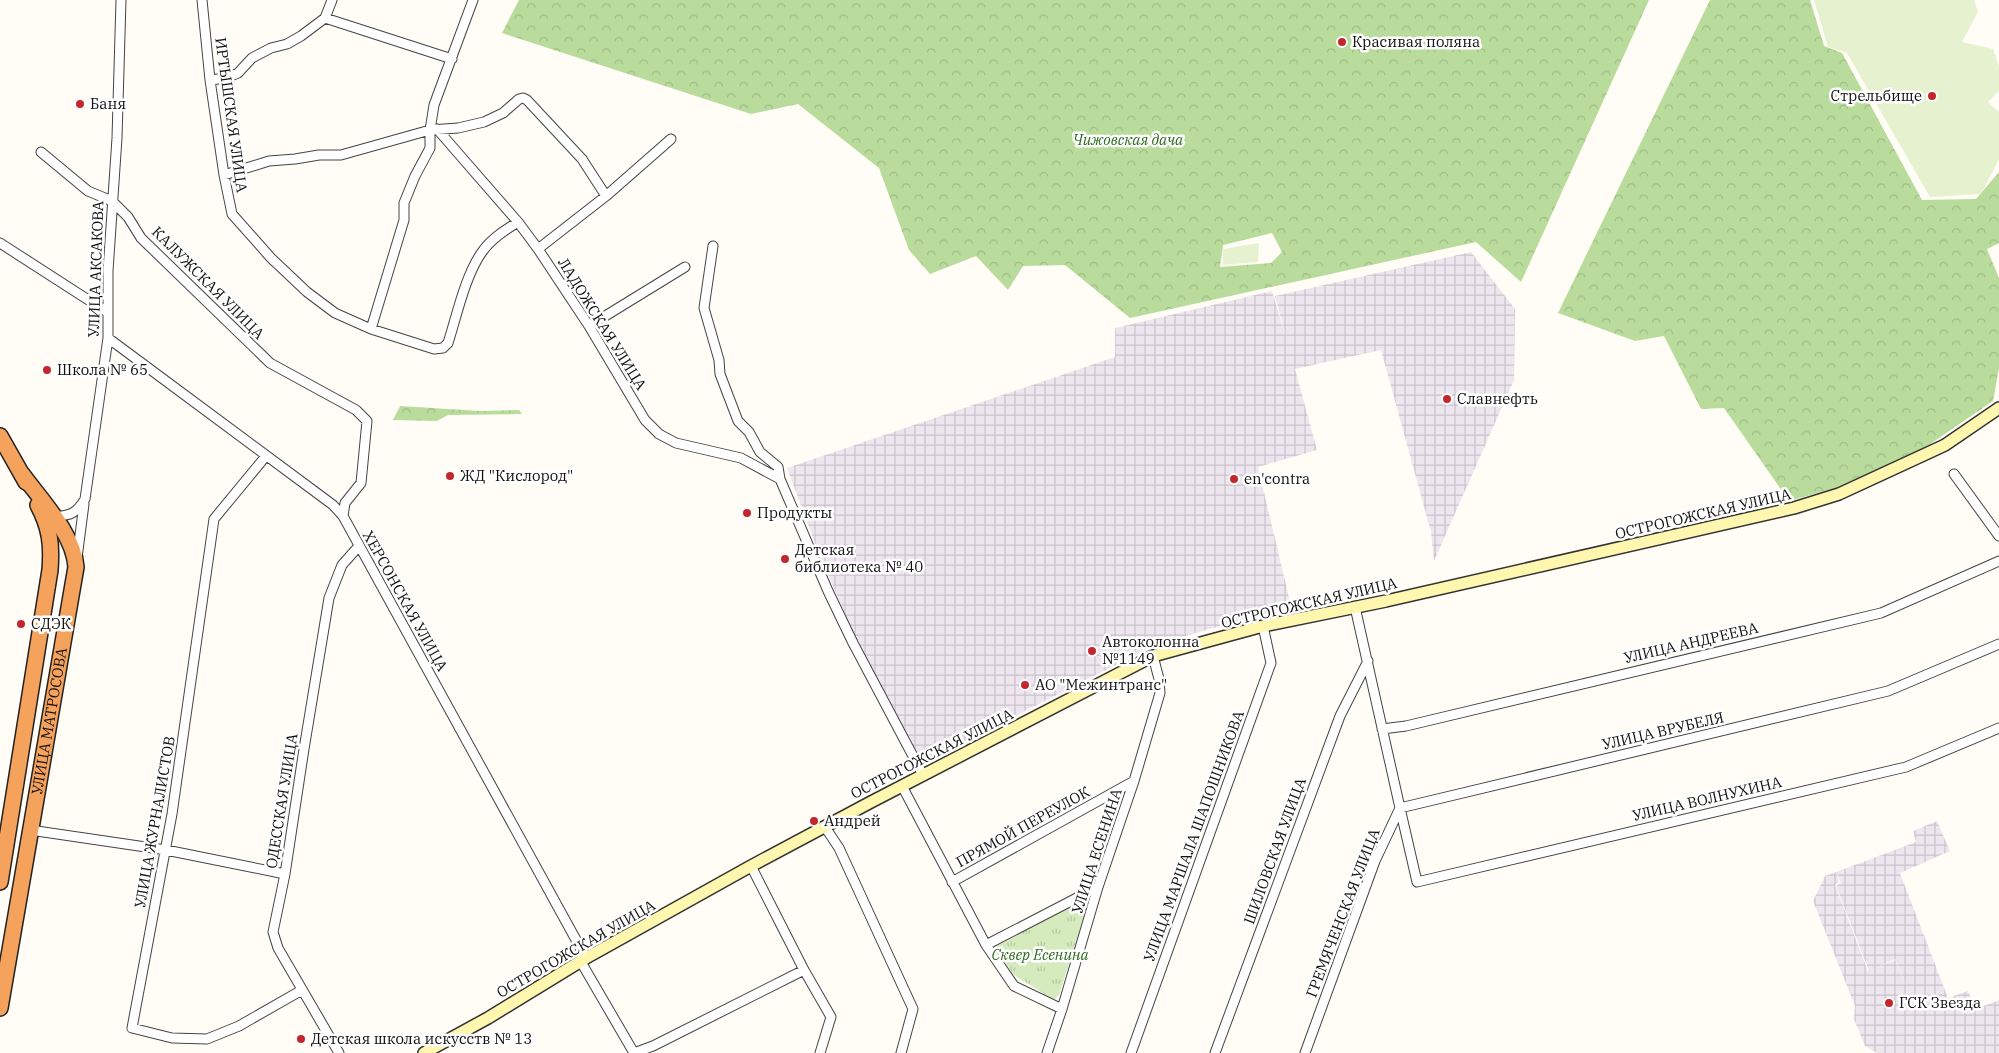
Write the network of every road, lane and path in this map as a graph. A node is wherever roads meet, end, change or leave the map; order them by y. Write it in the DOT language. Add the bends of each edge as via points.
graph roads {
  1 [pos="120,0"];
  2 [pos="202,0"];
  3 [pos="332,0"];
  4 [pos="473,0"];
  5 [pos="325,18"];
  6 [pos="452,59"];
  7 [pos="210,80"];
  8 [pos="434,130"];
  9 [pos="672,140"];
  10 [pos="41,152"];
  11 [pos="224,174"];
  12 [pos="606,196"];
  13 [pos="112,201"];
  14 [pos="518,222"];
  15 [pos="0,243"];
  16 [pos="713,246"];
  17 [pos="538,249"];
  18 [pos="685,267"];
  19 [pos="107,312"];
  20 [pos="589,326"];
  21 [pos="371,329"];
  22 [pos="108,338"];
  23 [pos="1999,408"];
  24 [pos="0,436"];
  25 [pos="266,456"];
  26 [pos="22,474"];
  27 [pos="1954,474"];
  28 [pos="780,479"];
  29 [pos="85,499"];
  30 [pos="343,516"];
  31 [pos="54,517"];
  32 [pos="1999,536"];
  33 [pos="359,546"];
  34 [pos="1999,561"];
  35 [pos="76,566"];
  36 [pos="1355,607"];
  37 [pos="1263,626"];
  38 [pos="1999,644"];
  39 [pos="1153,656"];
  40 [pos="1368,661"];
  41 [pos="1999,728"];
  42 [pos="1382,729"];
  43 [pos="923,776"];
  44 [pos="1134,781"];
  45 [pos="902,786"];
  46 [pos="1400,808"];
  47 [pos="825,827"];
  48 [pos="30,830"];
  49 [pos="166,850"];
  50 [pos="751,866"];
  51 [pos="285,874"];
  52 [pos="0,882"];
  53 [pos="952,882"];
  54 [pos="1098,887"];
  55 [pos="986,945"];
  56 [pos="584,960"];
  57 [pos="804,970"];
  58 [pos="302,990"];
  59 [pos="0,1008"];
  60 [pos="1062,1009"];
  61 [pos="339,1053"];
  62 [pos="424,1053"];
  63 [pos="634,1053"];
  64 [pos="820,1053"];
  65 [pos="900,1053"];
  66 [pos="1047,1053"];
  67 [pos="1130,1053"];
  68 [pos="1215,1053"];
  69 [pos="1305,1053"];
  1 -- 13 [label="street, УЛИЦА АКСАКОВА" via="118,138"];
  2 -- 7 [label="street, ИРТЫШСКАЯ УЛИЦА"];
  3 -- 5 [label="street"];
  4 -- 6 [label="street"];
  5 -- 6 [label="street"];
  5 -- 7 [label="street" via="287,44 252,58 238,73"];
  6 -- 8 [label="street" via="434,105"];
  7 -- 11 [label="street, ИРТЫШСКАЯ УЛИЦА"];
  8 -- 11 [label="street" via="342,155 269,161"];
  8 -- 12 [label="street" via="484,122 523,98 582,159"];
  8 -- 14 [label="street, ЛАДОЖСКАЯ УЛИЦА"];
  8 -- 21 [label="street" via="430,148 404,203 404,220"];
  9 -- 12 [label="street"];
  10 -- 13 [label="street, КАЛУЖСКАЯ УЛИЦА" via="88,191"];
  11 -- 21 [label="street, ИРТЫШСКАЯ УЛИЦА" via="232,214 271,258 306,292 335,314"];
  12 -- 17 [label="street"];
  13 -- 19 [label="street, УЛИЦА АКСАКОВА"];
  13 -- 30 [label="street, КАЛУЖСКАЯ УЛИЦА" via="128,217 141,238 270,363 356,410 367,421 361,483 345,503"];
  14 -- 17 [label="street, ЛАДОЖСКАЯ УЛИЦА"];
  14 -- 21 [label="street, ИРТЫШСКАЯ УЛИЦА" via="482,251 472,269 448,343 443,348 434,349"];
  15 -- 19 [label="street"];
  16 -- 28 [label="street" via="704,308 720,374 738,422 749,432 760,452 778,467"];
  17 -- 20 [label="street, ЛАДОЖСКАЯ УЛИЦА"];
  18 -- 20 [label="street"];
  19 -- 22 [label="street, УЛИЦА АКСАКОВА"];
  20 -- 28 [label="street, ЛАДОЖСКАЯ УЛИЦА" via="640,413 659,434 676,443 741,458"];
  22 -- 25 [label="street, ХЕРСОНСКАЯ УЛИЦА"];
  22 -- 29 [label="street, УЛИЦА АКСАКОВА"];
  23 -- 36 [label="street, ОСТРОГОЖСКАЯ УЛИЦА" via="1945,445 1839,494 1794,508"];
  24 -- 26 [label="highway"];
  25 -- 30 [label="street, ХЕРСОНСКАЯ УЛИЦА" via="333,504"];
  25 -- 49 [label="street, УЛИЦА ЖУРНАЛИСТОВ" via="214,519"];
  26 -- 31 [label="highway, УЛИЦА МАТРОСОВА"];
  26 -- 52 [label="highway, УЛИЦА МАТРОСОВА" via="42,513 52,549"];
  27 -- 32 [label="street"];
  28 -- 43 [label="street" via="853,644"];
  29 -- 31 [label="street" via="75,512"];
  29 -- 35 [label="street, УЛИЦА АКСАКОВА"];
  30 -- 33 [label="street, ХЕРСОНСКАЯ УЛИЦА"];
  31 -- 35 [label="highway, УЛИЦА МАТРОСОВА" via="74,549"];
  33 -- 51 [label="street, ОДЕССКАЯ УЛИЦА" via="342,565 329,598"];
  33 -- 56 [label="street, ХЕРСОНСКАЯ УЛИЦА"];
  34 -- 42 [label="street, УЛИЦА АНДРЕЕВА" via="1881,613 1406,726"];
  35 -- 48 [label="highway, УЛИЦА МАТРОСОВА"];
  36 -- 37 [label="street, ОСТРОГОЖСКАЯ УЛИЦА"];
  36 -- 40 [label="street"];
  37 -- 39 [label="street, ОСТРОГОЖСКАЯ УЛИЦА"];
  37 -- 67 [label="street, УЛИЦА МАРШАЛА ШАПОШНИКОВА" via="1271,663"];
  38 -- 46 [label="street, УЛИЦА ВРУБЕЛЯ" via="1888,691"];
  39 -- 43 [label="street, ОСТРОГОЖСКАЯ УЛИЦА"];
  39 -- 44 [label="street, УЛИЦА ЕСЕНИНА" via="1160,693"];
  40 -- 42 [label="street"];
  40 -- 68 [label="street, ШИЛОВСКАЯ УЛИЦА" via="1340,716"];
  41 -- 46 [label="street, УЛИЦА ВОЛНУХИНА" via="1906,767 1417,882"];
  42 -- 46 [label="street"];
  43 -- 45 [label="street, ОСТРОГОЖСКАЯ УЛИЦА"];
  44 -- 53 [label="street, ПРЯМОЙ ПЕРЕУЛОК"];
  44 -- 54 [label="street, УЛИЦА ЕСЕНИНА"];
  45 -- 47 [label="street, ОСТРОГОЖСКАЯ УЛИЦА"];
  45 -- 53 [label="street"];
  46 -- 69 [label="street, ГРЕМЯЧЕНСКАЯ УЛИЦА" via="1375,861"];
  47 -- 50 [label="street, ОСТРОГОЖСКАЯ УЛИЦА"];
  47 -- 65 [label="street" via="839,848 913,1009"];
  48 -- 49 [label="street"];
  48 -- 59 [label="highway, УЛИЦА МАТРОСОВА"];
  49 -- 51 [label="street"];
  49 -- 58 [label="street, УЛИЦА ЖУРНАЛИСТОВ" via="132,1028 172,1038 207,1039 239,1026"];
  50 -- 56 [label="street, ОСТРОГОЖСКАЯ УЛИЦА"];
  50 -- 57 [label="street"];
  51 -- 58 [label="street, ОДЕССКАЯ УЛИЦА" via="273,932 278,948"];
  53 -- 55 [label="street"];
  54 -- 55 [label="street"];
  54 -- 60 [label="street, УЛИЦА ЕСЕНИНА"];
  55 -- 60 [label="street" via="1014,986"];
  56 -- 62 [label="street, ОСТРОГОЖСКАЯ УЛИЦА"];
  56 -- 63 [label="street, ХЕРСОНСКАЯ УЛИЦА"];
  57 -- 63 [label="street"];
  57 -- 64 [label="street" via="831,1017"];
  58 -- 61 [label="street, ОДЕССКАЯ УЛИЦА"];
  60 -- 66 [label="street, УЛИЦА ЕСЕНИНА"];
}
